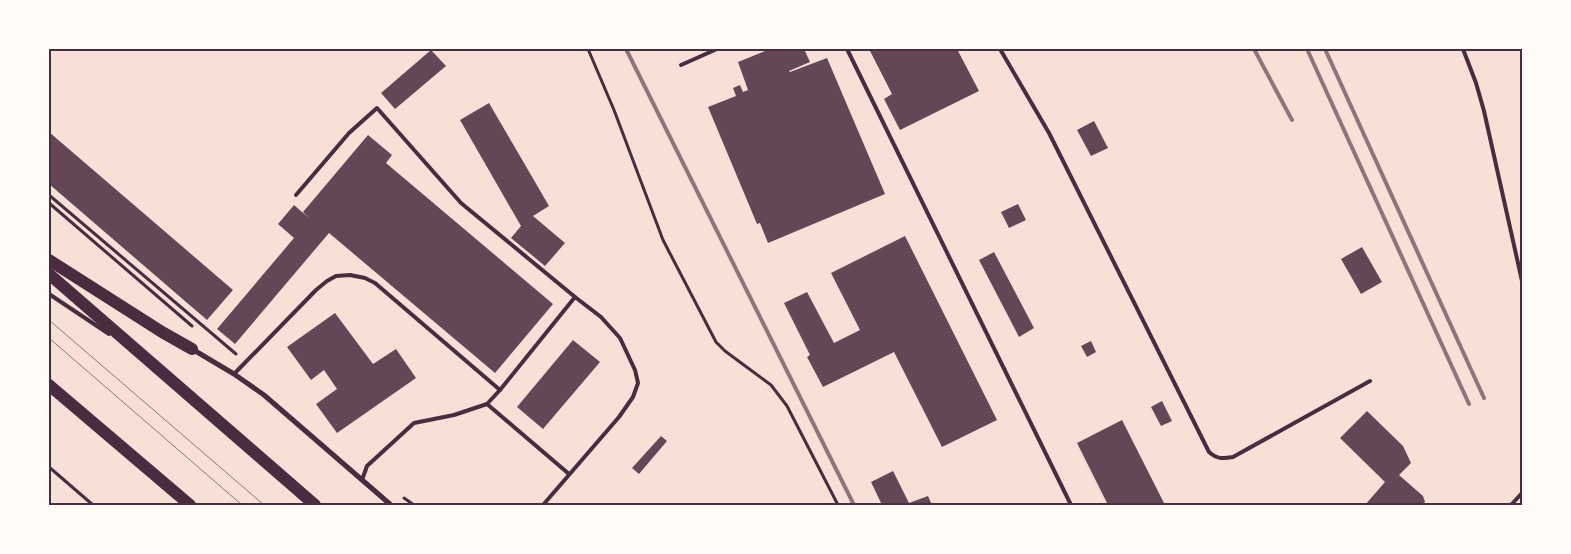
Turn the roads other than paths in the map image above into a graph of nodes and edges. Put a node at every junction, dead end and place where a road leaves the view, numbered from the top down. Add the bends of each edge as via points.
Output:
1 (718, 49) edge
2 (847, 49) edge
3 (1000, 49) edge
4 (1463, 49) edge
5 (682, 65) dead end
6 (296, 195) dead end
7 (49, 260) edge
8 (49, 274) edge
9 (1522, 281) edge
10 (49, 294) edge
11 (576, 297) junction
12 (192, 349) joint
13 (154, 365) junction
14 (234, 374) junction
15 (1370, 381) dead end
16 (49, 385) edge
17 (500, 390) junction
18 (487, 404) junction
19 (274, 470) junction
20 (569, 474) junction
21 (362, 480) junction
22 (1522, 492) edge
23 (190, 505) edge
24 (315, 505) edge
25 (325, 505) edge
26 (391, 505) edge
27 (543, 505) edge
28 (1071, 505) edge
29 (1511, 505) edge

1 - 5 lane
2 - 28 lane
3 - 15 lane via 1049,133 1209,452 1217,458 1233,456
4 - 9 lane via 1484,111
6 - 11 lane via 349,132 377,108 461,203
7 - 12 main road
8 - 13 main road
10 - 13 lane
11 - 17 lane
11 - 20 lane via 620,338 638,383 619,417
12 - 14 street
13 - 19 main road
14 - 17 lane via 316,290 336,276 350,275 375,283
14 - 21 street via 264,395
16 - 23 main road
17 - 18 lane
18 - 20 lane
18 - 21 lane via 414,423 366,466
19 - 24 main road
19 - 25 main road
20 - 27 lane
21 - 26 street
22 - 29 lane

